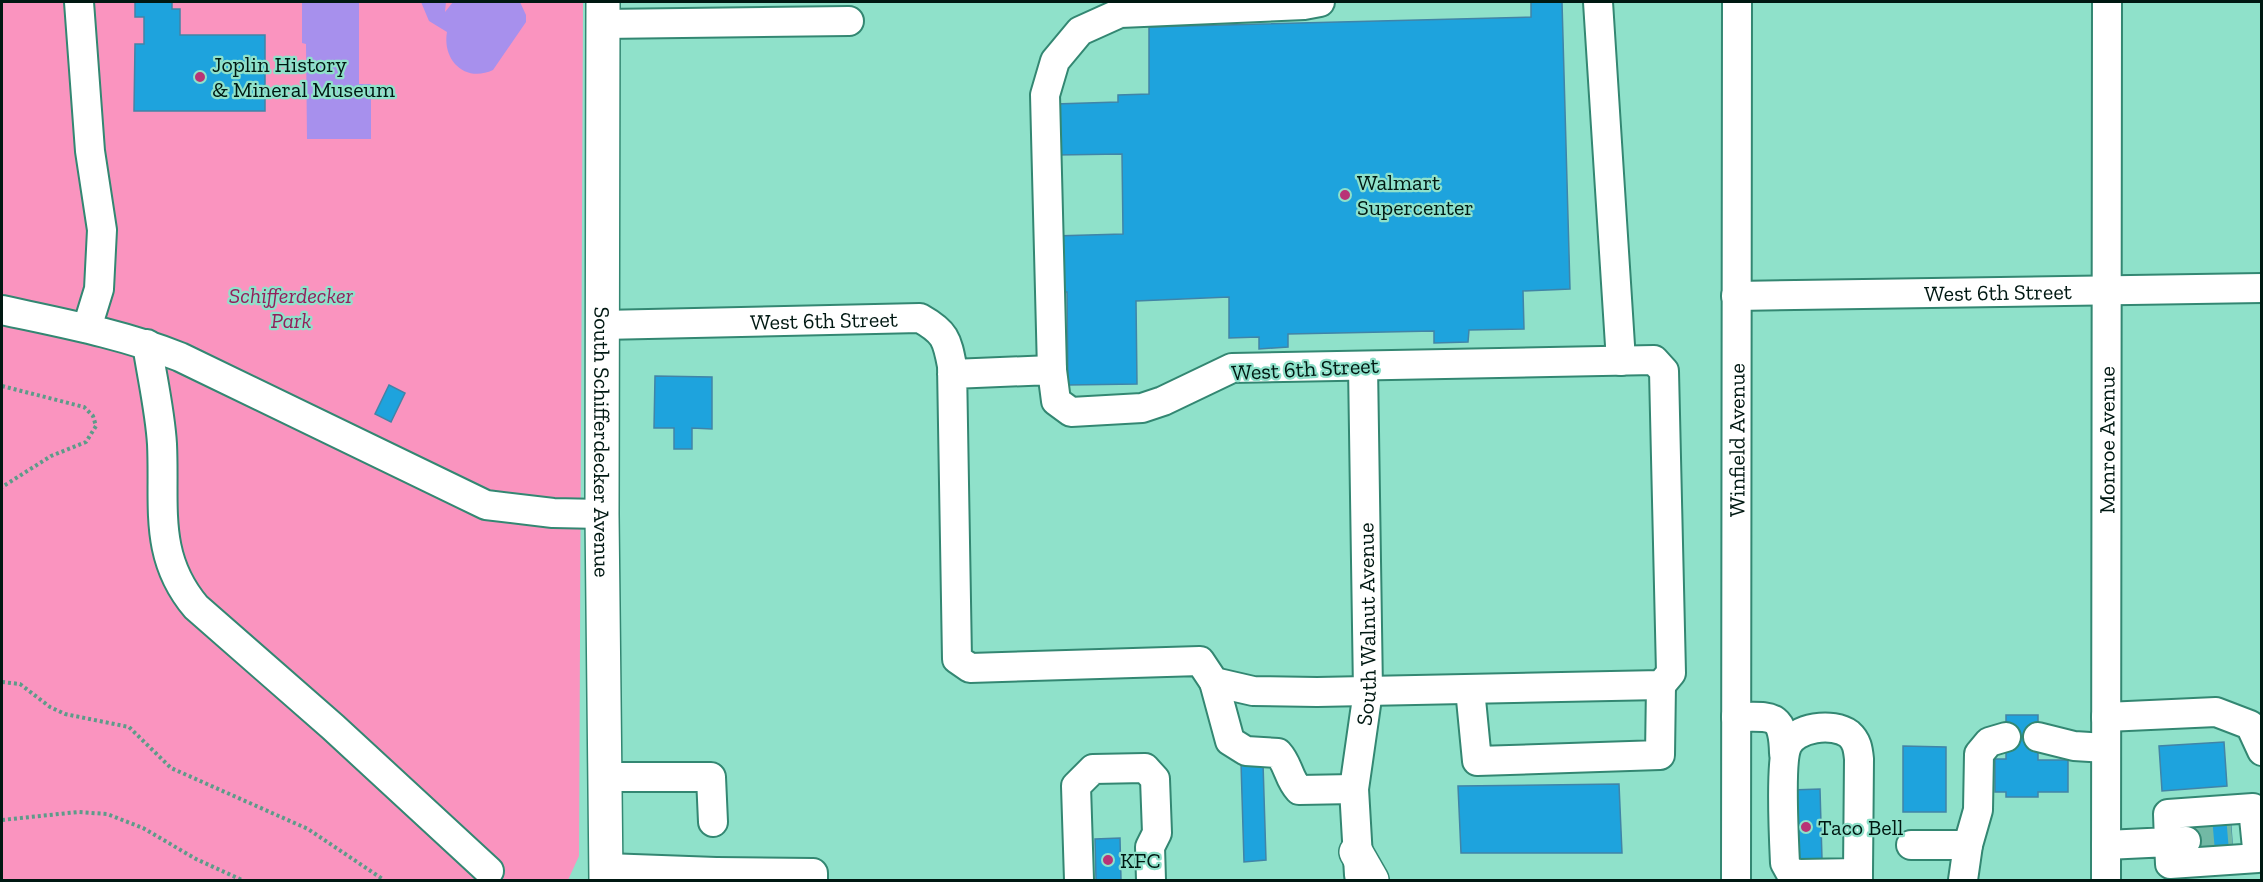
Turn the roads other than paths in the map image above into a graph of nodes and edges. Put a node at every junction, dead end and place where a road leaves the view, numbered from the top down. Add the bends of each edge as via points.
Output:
1 (79, 2) edge
2 (1320, 2) edge
3 (1598, 2) edge
4 (1737, 2) edge
5 (2107, 2) edge
6 (602, 13) edge
7 (671, 13) edge
8 (841, 14) edge
9 (2262, 288) edge
10 (2106, 291) junction
11 (1736, 296) junction
12 (2, 310) edge
13 (602, 325) junction
14 (87, 328) junction
15 (147, 344) junction
16 (1621, 361) junction
17 (1363, 366) junction
18 (1052, 370) junction
19 (952, 374) junction
20 (602, 514) junction
21 (1214, 682) junction
22 (1661, 685) junction
23 (1470, 689) junction
24 (1368, 691) junction
25 (1736, 717) junction
26 (2106, 717) junction
27 (2006, 737) dead end
28 (2038, 737) dead end
29 (2106, 748) junction
30 (2262, 751) edge
31 (1784, 753) junction
32 (605, 777) junction
33 (1156, 787) junction
34 (1354, 789) junction
35 (713, 822) dead end
36 (2253, 838) edge
37 (1911, 845) dead end
38 (1968, 845) junction
39 (2106, 845) junction
40 (2175, 857) edge
41 (600, 867) edge
42 (489, 871) dead end
43 (1355, 871) edge
44 (716, 876) edge
45 (1858, 877) edge
46 (813, 880) edge
47 (1079, 880) edge
48 (1089, 880) edge
49 (1151, 880) edge
50 (1372, 880) edge
51 (1736, 880) edge
52 (1964, 880) edge
53 (2106, 880) edge

1 - 14 street via 89,141 102,230 99,289
2 - 18 street, West 6th Street via 1120,13 1080,31 1054,61 1045,95
3 - 16 street
4 - 11 street, Winfield Avenue
5 - 10 street, Monroe Avenue
6 - 7 street
6 - 13 main road, South Schifferdecker Avenue
7 - 8 street
9 - 10 street, West 6th Street
10 - 11 street, West 6th Street
10 - 26 street, Monroe Avenue
11 - 25 street, Winfield Avenue
12 - 14 street
13 - 19 street, West 6th Street via 920,318 937,328 948,342
13 - 20 main road, South Schifferdecker Avenue
14 - 15 street
15 - 20 street via 486,505
15 - 42 street via 162,442 164,535 172,573 183,591 196,607
16 - 17 street, West 6th Street
16 - 22 street, West 6th Street via 1654,360 1664,371 1671,673
17 - 18 street, West 6th Street via 1232,368 1142,408 1071,412 1056,401
17 - 24 street, South Walnut Avenue
18 - 19 street
19 - 21 street, West 6th Street via 957,659 970,668 1200,661
20 - 32 main road, South Schifferdecker Avenue
21 - 24 street via 1253,691
21 - 34 street via 1230,741 1246,751 1278,753 1288,764 1289,780 1299,790
22 - 23 street
22 - 23 street via 1660,755 1477,761
23 - 24 street
24 - 34 street, South Walnut Avenue
25 - 31 street via 1772,717 1780,723
25 - 51 street, Winfield Avenue
26 - 29 street, Monroe Avenue
26 - 30 street via 2216,712 2250,725
27 - 38 street via 1989,742 1979,754 1978,810
28 - 29 street via 2074,746
29 - 39 street, Monroe Avenue
31 - 45 street via 1785,856 1790,872
31 - 45 street via 1793,736 1815,729 1842,730 1857,746
32 - 35 street via 711,777
32 - 41 main road, South Schifferdecker Avenue
33 - 47 street via 1155,779 1145,768 1093,769 1076,786
33 - 48 street via 1138,777 1101,778 1085,795
33 - 49 street via 1157,833 1150,846
34 - 43 street, South Walnut Avenue
36 - 40 street
36 - 40 street via 2168,814
37 - 38 street
38 - 52 street
39 - 40 street
39 - 53 street, Monroe Avenue
41 - 44 street
43 - 50 main road
44 - 46 street via 813,873

